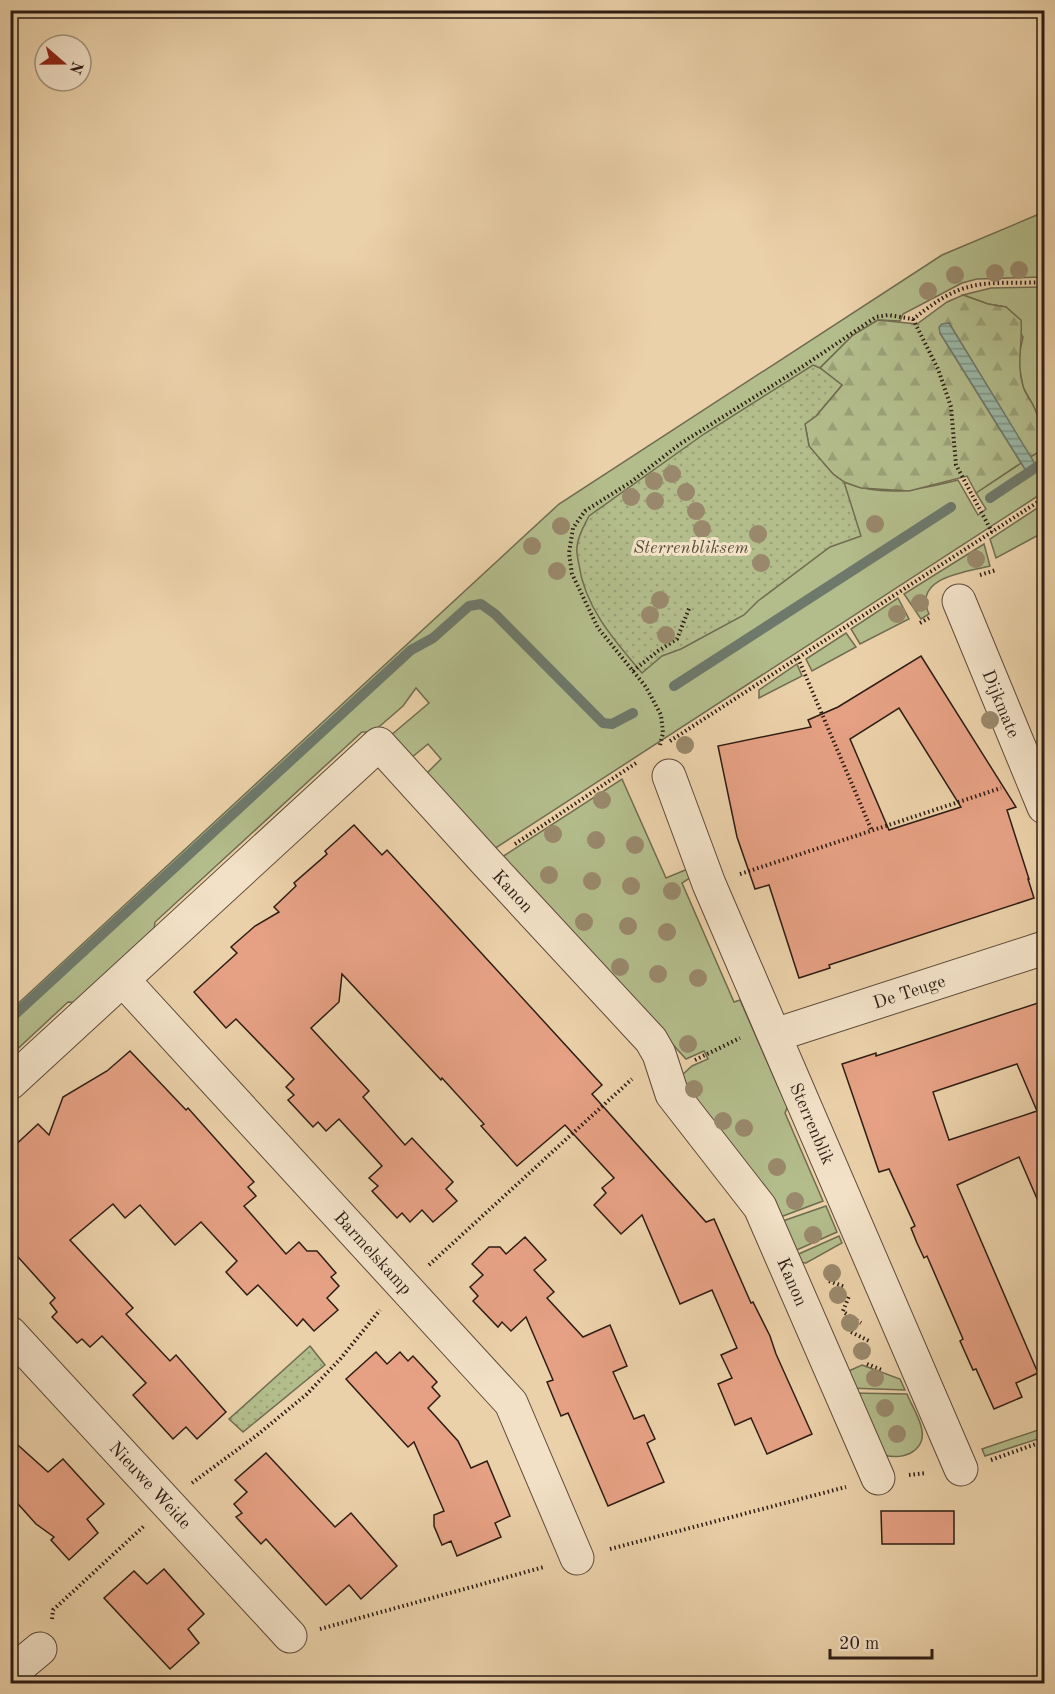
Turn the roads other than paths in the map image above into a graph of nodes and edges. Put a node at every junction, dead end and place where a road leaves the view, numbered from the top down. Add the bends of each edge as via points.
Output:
1 (959, 601) dead end
2 (669, 776) dead end
3 (1039, 793) edge
4 (1044, 948) edge
5 (123, 980) junction
6 (775, 1035) junction
7 (10, 1083) edge
8 (10, 1333) edge
9 (961, 1469) road end
10 (878, 1478) road end
11 (577, 1558) road end
12 (290, 1636) road end
13 (40, 1649) road end
14 (10, 1674) edge

1 - 3 street, Dijkmate
2 - 6 street, Sterrenblik via 709,884
4 - 6 street, De Teuge
5 - 7 street, Kanon
5 - 10 street, Kanon via 380,744 651,1040 672,1094 760,1207 812,1317
5 - 11 street, Barmelskamp via 511,1403
6 - 9 street, Sterrenblik via 882,1284 897,1347 925,1386
8 - 12 street, Nieuwe Weide
13 - 14 street

